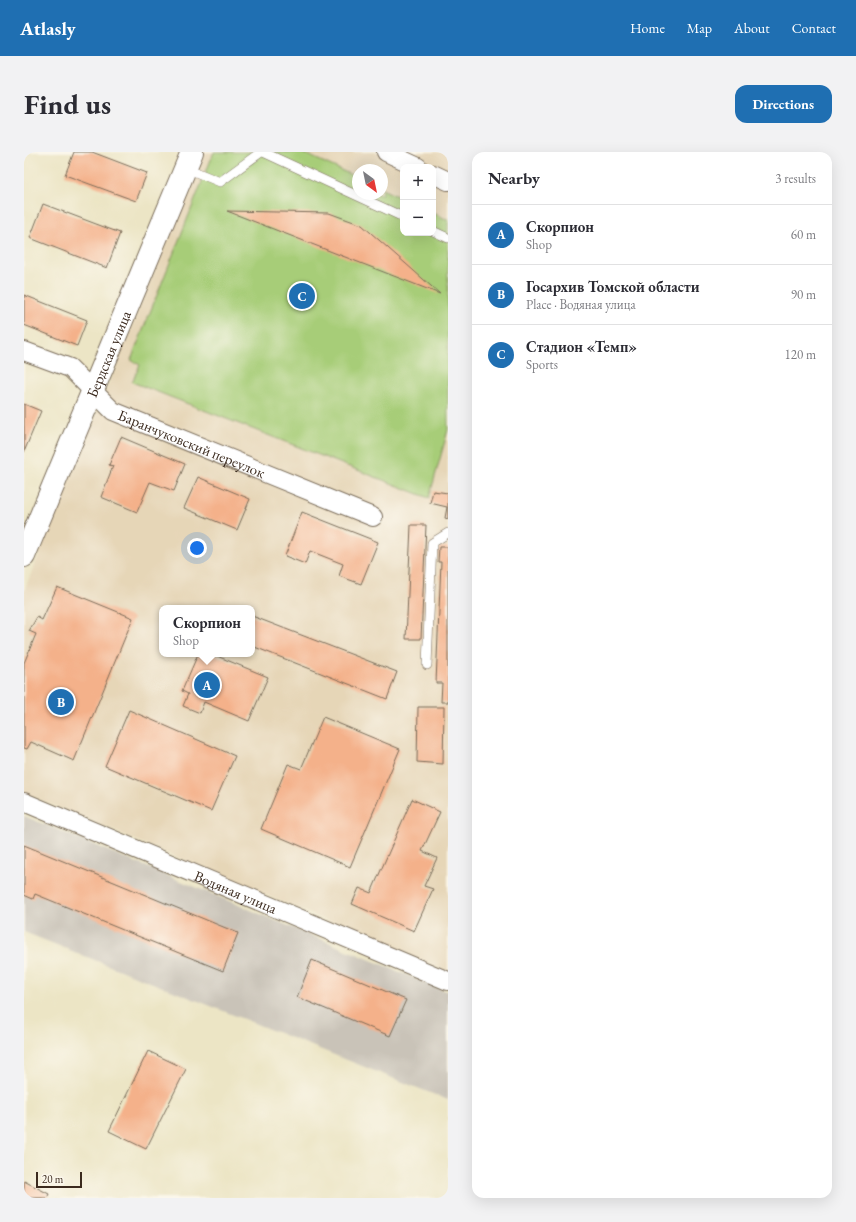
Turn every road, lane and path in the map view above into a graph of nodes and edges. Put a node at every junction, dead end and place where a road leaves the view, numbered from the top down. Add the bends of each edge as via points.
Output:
1 (262, 152) edge
2 (386, 152) edge
3 (188, 160) edge
4 (412, 164) edge
5 (436, 175) edge
6 (448, 181) edge
7 (400, 216) edge
8 (436, 232) edge
9 (448, 238) edge
10 (24, 351) edge
11 (92, 390) junction
12 (373, 517) dead end
13 (448, 533) edge
14 (25, 548) edge
15 (427, 665) dead end
16 (24, 802) edge
17 (448, 981) edge

1 - 3 lane via 220,182
1 - 7 lane
2 - 4 street
3 - 11 street, Бердская улица
5 - 6 street
8 - 9 lane
10 - 11 street, Баранчуковский переулок via 70,368
11 - 12 street, Баранчуковский переулок via 113,411
11 - 14 street, Бердская улица
13 - 15 lane via 432,543
16 - 17 street, Водяная улица

